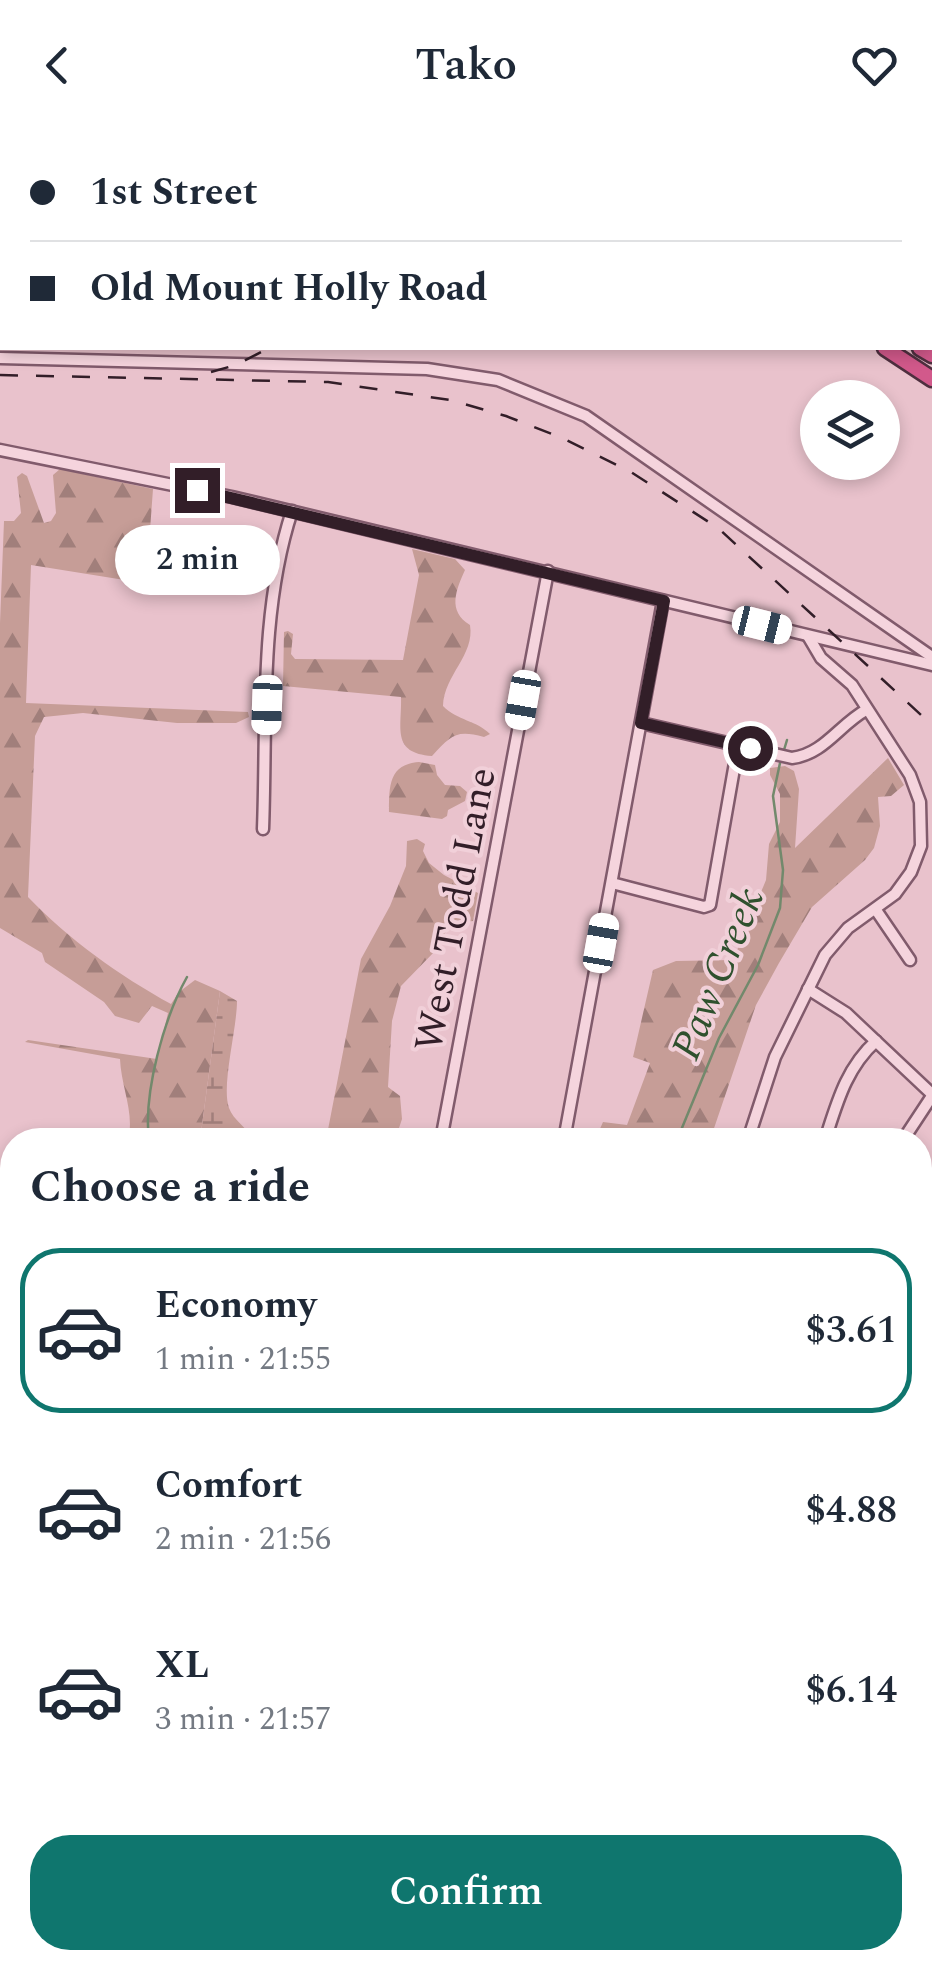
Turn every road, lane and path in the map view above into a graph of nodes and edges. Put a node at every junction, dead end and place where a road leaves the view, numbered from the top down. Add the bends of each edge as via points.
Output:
1 (888, 350) edge
2 (0, 358) edge
3 (932, 379) edge
4 (1, 453) edge
5 (292, 511) junction
6 (548, 571) junction
7 (664, 601) junction
8 (808, 636) junction
9 (932, 657) edge
10 (932, 665) edge
11 (866, 710) junction
12 (641, 723) junction
13 (738, 746) junction
14 (263, 829) dead end
15 (926, 847) edge
16 (612, 883) junction
17 (876, 910) junction
18 (910, 960) dead end
19 (808, 989) junction
20 (876, 1041) junction
21 (932, 1095) edge
22 (443, 1128) edge
23 (566, 1128) edge
24 (752, 1128) edge
25 (829, 1128) edge
26 (911, 1128) edge

1 - 3 highway
2 - 9 street via 428,368 498,380 586,416
4 - 5 street
5 - 6 street
5 - 14 street via 272,599
6 - 7 street
6 - 22 street, West Todd Lane
7 - 8 street
7 - 12 street
8 - 10 street
8 - 11 street
11 - 13 street via 804,756
11 - 15 street via 916,788
12 - 13 street
12 - 16 street
13 - 16 street via 710,904
15 - 17 street via 904,883
16 - 23 street
17 - 18 street
17 - 19 street via 834,942
19 - 20 street
19 - 24 street via 775,1057
20 - 21 street
20 - 25 street via 846,1079
21 - 26 street

